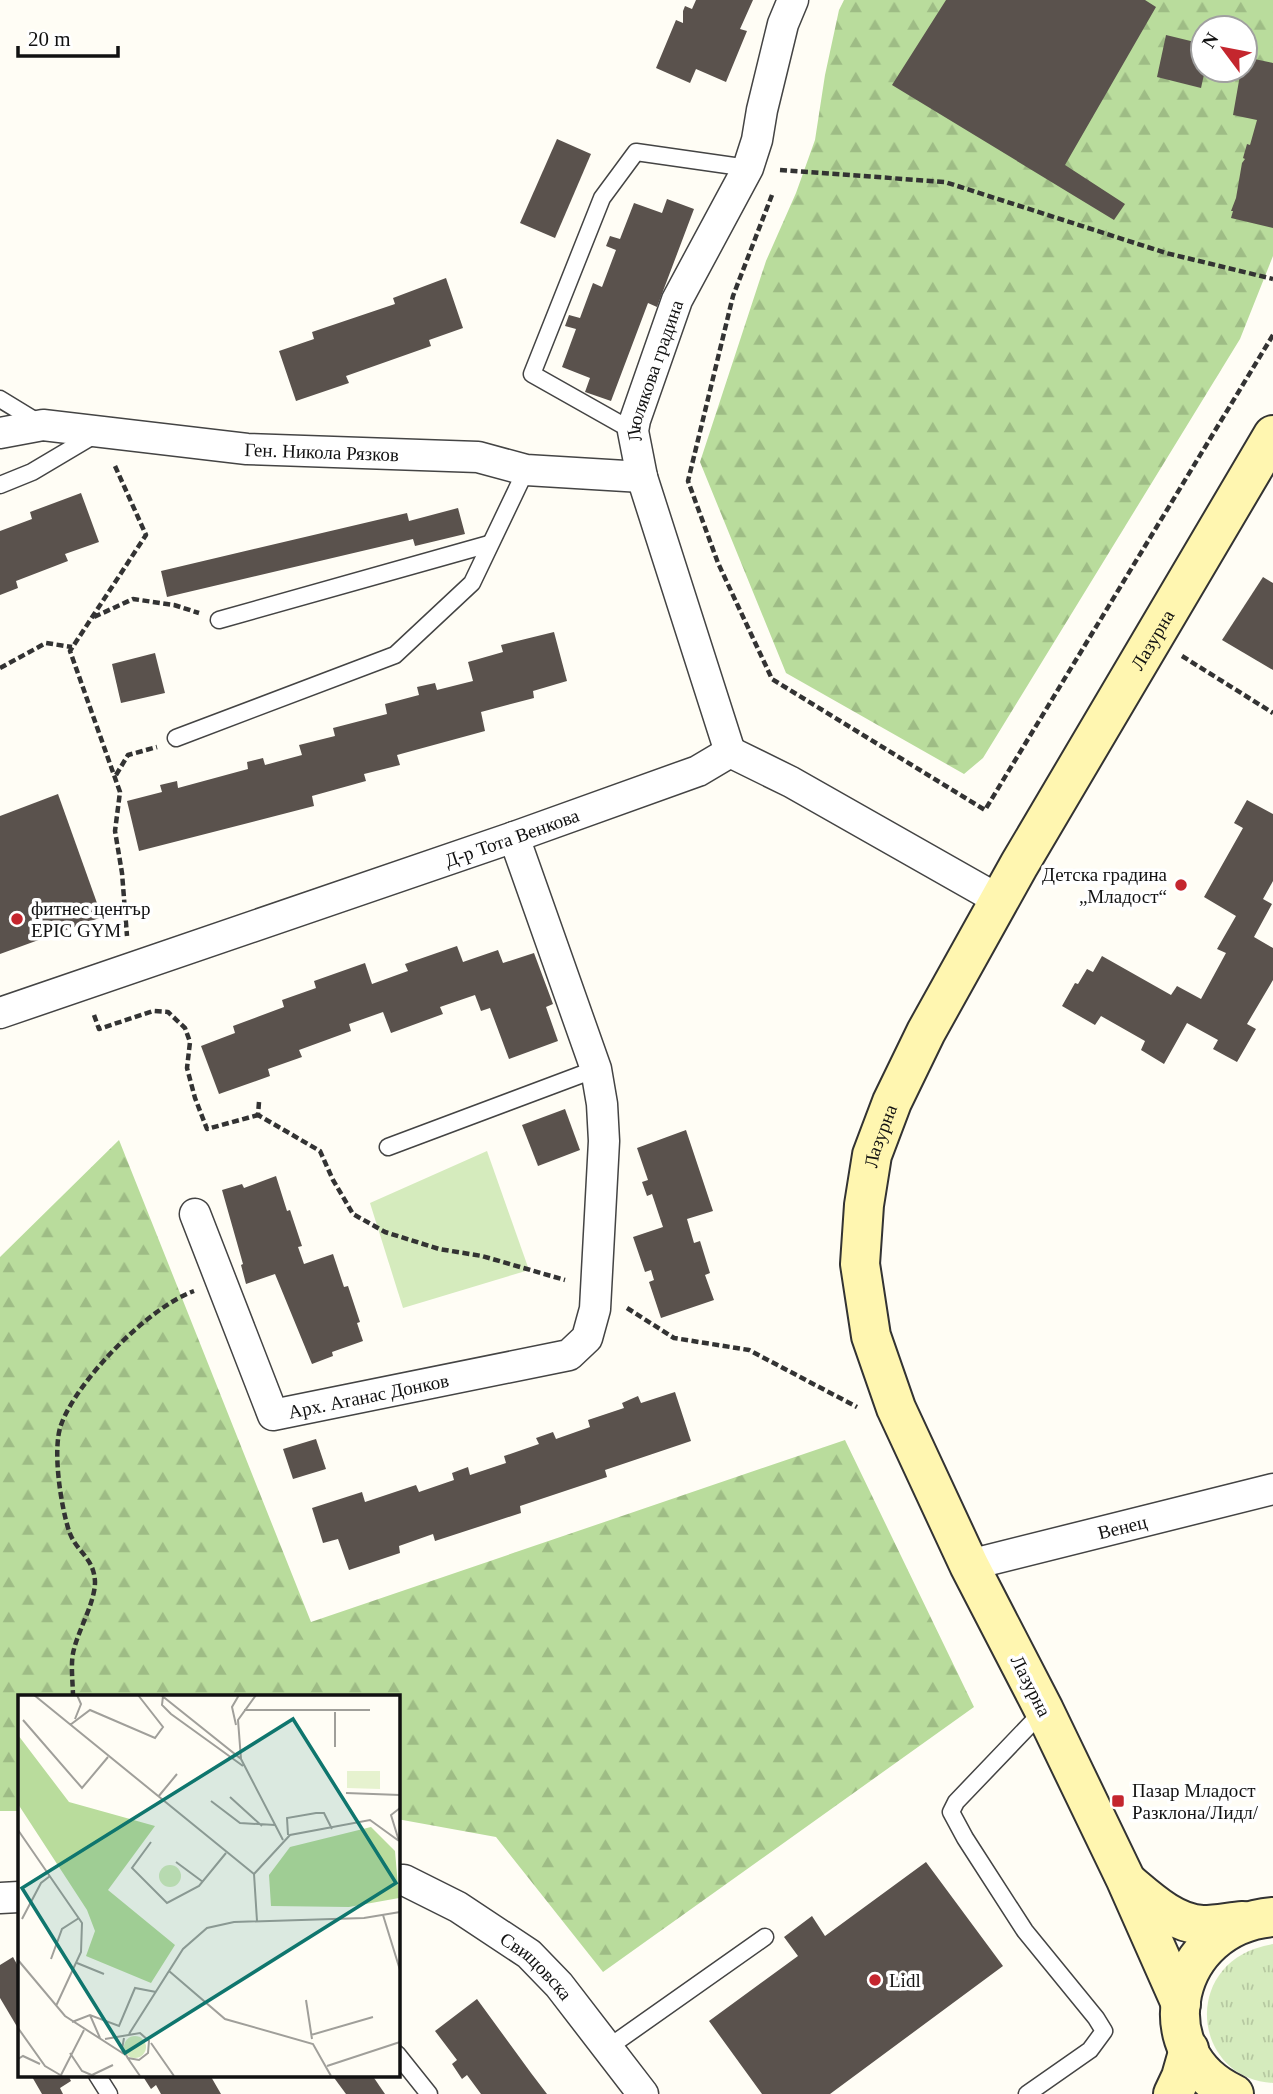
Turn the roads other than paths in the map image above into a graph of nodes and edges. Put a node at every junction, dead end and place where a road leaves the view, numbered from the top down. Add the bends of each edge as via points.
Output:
1 (793, 0) edge
2 (748, 168) junction
3 (0, 399) edge
4 (43, 425) junction
5 (633, 430) junction
6 (100, 432) junction
7 (0, 433) edge
8 (1273, 435) edge
9 (526, 470) junction
10 (642, 477) junction
11 (0, 485) edge
12 (489, 544) junction
13 (219, 620) road end
14 (176, 738) road end
15 (730, 752) junction
16 (514, 837) junction
17 (999, 900) junction
18 (0, 1013) edge
19 (596, 1069) junction
20 (388, 1147) dead end
21 (195, 1214) dead end
22 (1273, 1489) edge
23 (969, 1564) junction
24 (1044, 1710) junction
25 (399, 1880) edge
26 (1126, 1880) junction
27 (18, 1897) edge
28 (0, 1898) edge
29 (1260, 1919) edge
30 (765, 1937) dead end
31 (1181, 2004) junction
32 (609, 2047) junction
33 (1189, 2049) junction
34 (399, 2056) edge
35 (98, 2076) edge
36 (109, 2094) edge
37 (429, 2094) edge
38 (643, 2094) edge
39 (1027, 2094) edge
40 (1174, 2094) edge
41 (1234, 2094) edge

1 - 2 street, Люлякова градина
2 - 5 street, Люлякова градина via 677,300
2 - 5 lane via 636,152 603,198 532,374
3 - 4 lane
4 - 6 street, Ген. Никола Рязков
4 - 7 street, Ген. Никола Рязков
5 - 10 street, Люлякова градина
6 - 9 street, Ген. Никола Рязков via 247,449 478,457
6 - 11 lane
8 - 17 street, Лазурна
9 - 10 street, Ген. Никола Рязков
9 - 12 lane
10 - 15 street, Люлякова градина
12 - 13 lane
12 - 14 lane via 472,583 395,655
15 - 16 street, Д-р Тота Венкова via 698,771
15 - 17 street
16 - 18 street, Д-р Тота Венкова
16 - 19 street
17 - 23 street, Лазурна via 892,1102 872,1155 860,1264 871,1336 896,1408
19 - 20 lane
19 - 21 street, Арх. Атанас Донков via 604,1141 595,1309 587,1338 569,1354 272,1415
22 - 23 street, Венец
23 - 24 street, Лазурна
24 - 26 street, Лазурна
24 - 39 lane via 951,1812 1025,1931 1104,2031 1090,2050
25 - 32 street, Свищовска via 458,1907 529,1954
26 - 29 street, Лазурна via 1159,1907 1186,1921 1202,1925
26 - 31 street, Лазурна
27 - 28 street
29 - 31 street via 1213,1939 1200,1952
30 - 32 lane
31 - 33 street
32 - 38 street, Свищовска
33 - 40 street
33 - 41 street via 1206,2074
34 - 37 lane
35 - 36 lane

